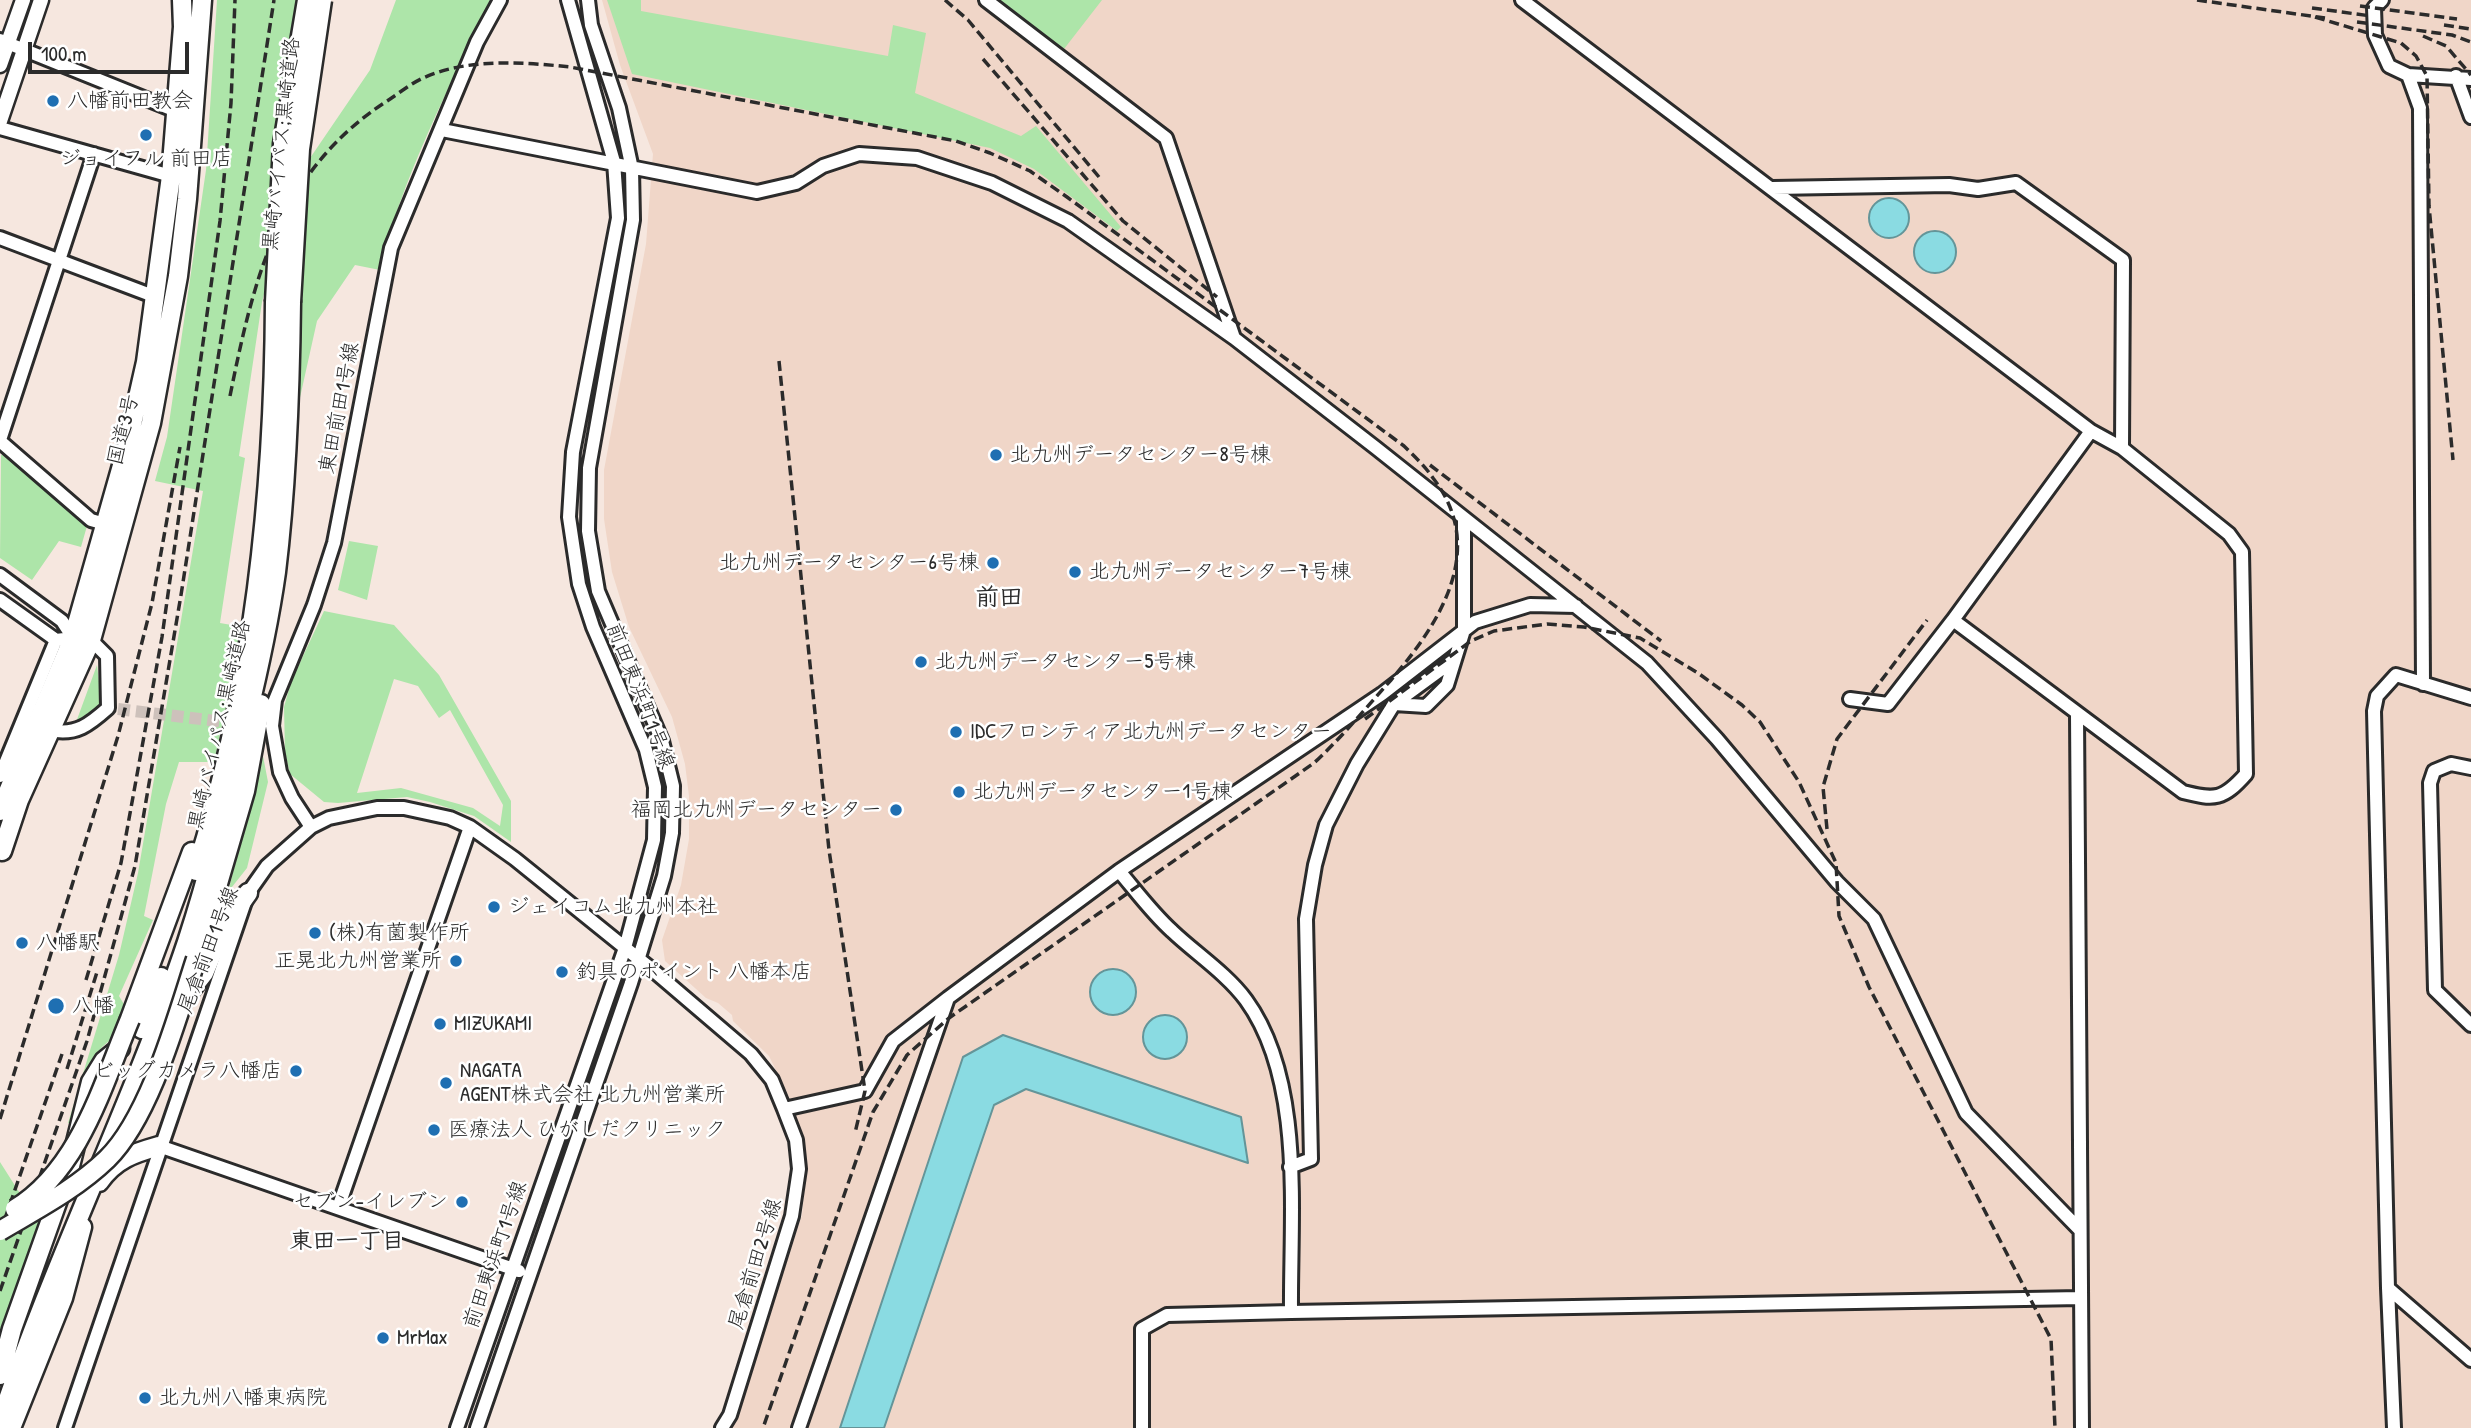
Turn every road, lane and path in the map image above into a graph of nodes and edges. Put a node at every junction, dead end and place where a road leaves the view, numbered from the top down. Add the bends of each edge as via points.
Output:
1 (23, 0) edge
2 (41, 0) edge
3 (182, 0) edge
4 (202, 0) edge
5 (307, 0) edge
6 (322, 0) edge
7 (500, 0) edge
8 (568, 0) edge
9 (588, 0) edge
10 (986, 0) edge
11 (1522, 0) edge
12 (2382, 0) edge
13 (4, 42) edge
14 (22, 51) junction
15 (0, 65) edge
16 (2408, 75) junction
17 (2456, 76) junction
18 (2471, 79) edge
19 (176, 111) junction
20 (2471, 117) edge
21 (0, 121) edge
22 (0, 128) edge
23 (442, 130) junction
24 (93, 154) junction
25 (614, 162) junction
26 (632, 169) junction
27 (171, 176) junction
28 (1773, 188) junction
29 (0, 238) edge
30 (59, 261) junction
31 (156, 297) junction
32 (283, 302) junction
33 (1234, 338) junction
34 (2091, 431) junction
35 (0, 441) edge
36 (2122, 448) junction
37 (1464, 518) junction
38 (104, 524) junction
39 (276, 571) junction
40 (0, 575) edge
41 (0, 600) edge
42 (1576, 606) junction
43 (1953, 620) junction
44 (1464, 630) junction
45 (73, 639) junction
46 (1454, 660) junction
47 (2423, 684) junction
48 (2471, 698) edge
49 (1850, 699) dead end
50 (1394, 704) junction
51 (235, 712) junction
52 (2077, 715) junction
53 (50, 730) junction
54 (2471, 768) edge
55 (1, 771) edge
56 (0, 811) edge
57 (311, 827) junction
58 (470, 827) junction
59 (2, 851) dead end
60 (1119, 871) junction
61 (248, 893) junction
62 (625, 948) junction
63 (638, 960) junction
64 (948, 998) junction
65 (177, 1006) dead end
66 (2471, 1025) edge
67 (128, 1042) dead end
68 (784, 1109) junction
69 (159, 1146) junction
70 (1290, 1167) junction
71 (338, 1208) junction
72 (0, 1218) edge
73 (2080, 1230) junction
74 (0, 1231) edge
75 (512, 1269) junction
76 (530, 1275) junction
77 (2388, 1287) junction
78 (2081, 1298) junction
79 (1291, 1312) junction
80 (2468, 1354) edge
81 (0, 1375) edge
82 (0, 1384) edge
83 (0, 1423) edge
84 (11, 1428) edge
85 (65, 1428) edge
86 (457, 1428) edge
87 (477, 1428) edge
88 (722, 1428) edge
89 (799, 1428) edge
90 (1142, 1428) edge
91 (2082, 1428) edge
92 (2394, 1428) edge

1 - 13 main road
2 - 14 main road
3 - 19 highway, 国道3号
4 - 45 highway, 国道3号 via 187,198 151,423
5 - 32 highway, 黒崎バイパス;黒崎道路, bridge via 283,144
6 - 32 highway, 黒崎バイパス;黒崎道路, bridge
7 - 23 street, 東田前田1号線 via 477,42
8 - 25 street, 前田東浜町1号線
9 - 26 street, 前田東浜町1号線
10 - 33 street via 1167,138
11 - 28 street
12 - 16 street via 2374,8 2375,34 2389,66
13 - 14 street
13 - 15 main road
14 - 19 street
14 - 21 main road
16 - 17 street
16 - 47 street via 2420,108
17 - 18 street
17 - 20 street
19 - 27 highway, 国道3号
22 - 24 street
23 - 25 street
23 - 57 street, 東田前田1号線 via 391,248 334,543 267,726 280,772
24 - 27 street
24 - 30 street
25 - 26 street
25 - 62 street, 前田東浜町1号線 via 618,218 573,452 569,517 579,584 646,750 655,786 654,839
26 - 33 street via 757,192 796,183 823,166 859,154 918,158 992,183 1068,221
26 - 63 street, 前田東浜町1号線 via 633,220 589,468 588,531 598,591 662,741 673,786 670,844
27 - 31 highway, 国道3号
28 - 34 street
28 - 36 street via 1949,185 1978,189 2016,183 2123,260
29 - 30 street
30 - 31 street
30 - 35 street
31 - 38 highway, 国道3号 via 143,375
32 - 39 highway, 黒崎バイパス;黒崎道路 via 288,439
32 - 51 highway, 黒崎バイパス;黒崎道路 via 261,569
33 - 37 street
34 - 36 street
34 - 43 street
35 - 38 street via 90,520
36 - 52 street via 2229,534 2242,552 2246,774 2229,793 2220,796 2183,792
37 - 42 street
37 - 44 street
38 - 45 highway, 国道3号
39 - 74 highway, bridge via 250,768 219,889 154,1076 120,1144 72,1188
39 - 83 highway, 黒崎バイパス;黒崎道路 via 252,698 191,930
40 - 45 street via 62,621
41 - 45 street
42 - 44 street via 1530,605 1475,622
42 - 73 street via 1647,663 1874,919 1966,1113
43 - 49 street via 1888,704
43 - 52 street
44 - 46 street
44 - 60 street via 1373,701
45 - 53 highway, 国道3号
45 - 53 street via 107,656 113,709 74,732
45 - 55 street
45 - 56 highway, 国道3号
46 - 50 street
46 - 50 street via 1447,685 1426,706
47 - 48 street
47 - 77 street via 2396,676 2377,696 2374,710
50 - 70 street via 1326,825 1315,865 1306,919 1311,1158
51 - 72 highway, bridge via 186,869 130,1019 68,1157 32,1198
51 - 82 highway, 黒崎バイパス;黒崎道路 via 199,861 174,941
52 - 73 street
53 - 59 highway, 国道3号
54 - 66 street via 2451,764 2434,771 2430,783 2435,990
57 - 58 street, 尾倉前田1号線 via 329,818 377,808 404,808
57 - 61 street, 尾倉前田1号線 via 267,866
58 - 62 street, 尾倉前田1号線
58 - 71 street
60 - 64 street
60 - 70 street via 1168,929 1244,998 1265,1030 1279,1067
61 - 65 highway via 223,928 204,973
61 - 69 street, 尾倉前田1号線
62 - 63 street, 尾倉前田1号線
62 - 75 street, 前田東浜町1号線
63 - 68 street, 尾倉前田2号線 via 751,1054 772,1080
63 - 76 street, 前田東浜町1号線
64 - 68 street via 893,1041 865,1091
64 - 89 street
67 - 81 highway via 104,1061 91,1082 70,1166
68 - 88 street, 尾倉前田2号線 via 796,1140 796,1198 730,1415
69 - 71 street
69 - 84 highway via 124,1157 96,1186 63,1298
69 - 85 street, 尾倉前田1号線
70 - 79 street
71 - 75 street
73 - 78 street
75 - 76 street
75 - 86 street, 前田東浜町1号線
76 - 87 street, 前田東浜町1号線
77 - 80 street
77 - 92 street
78 - 79 street
78 - 91 street
79 - 90 street via 1167,1315 1142,1329

